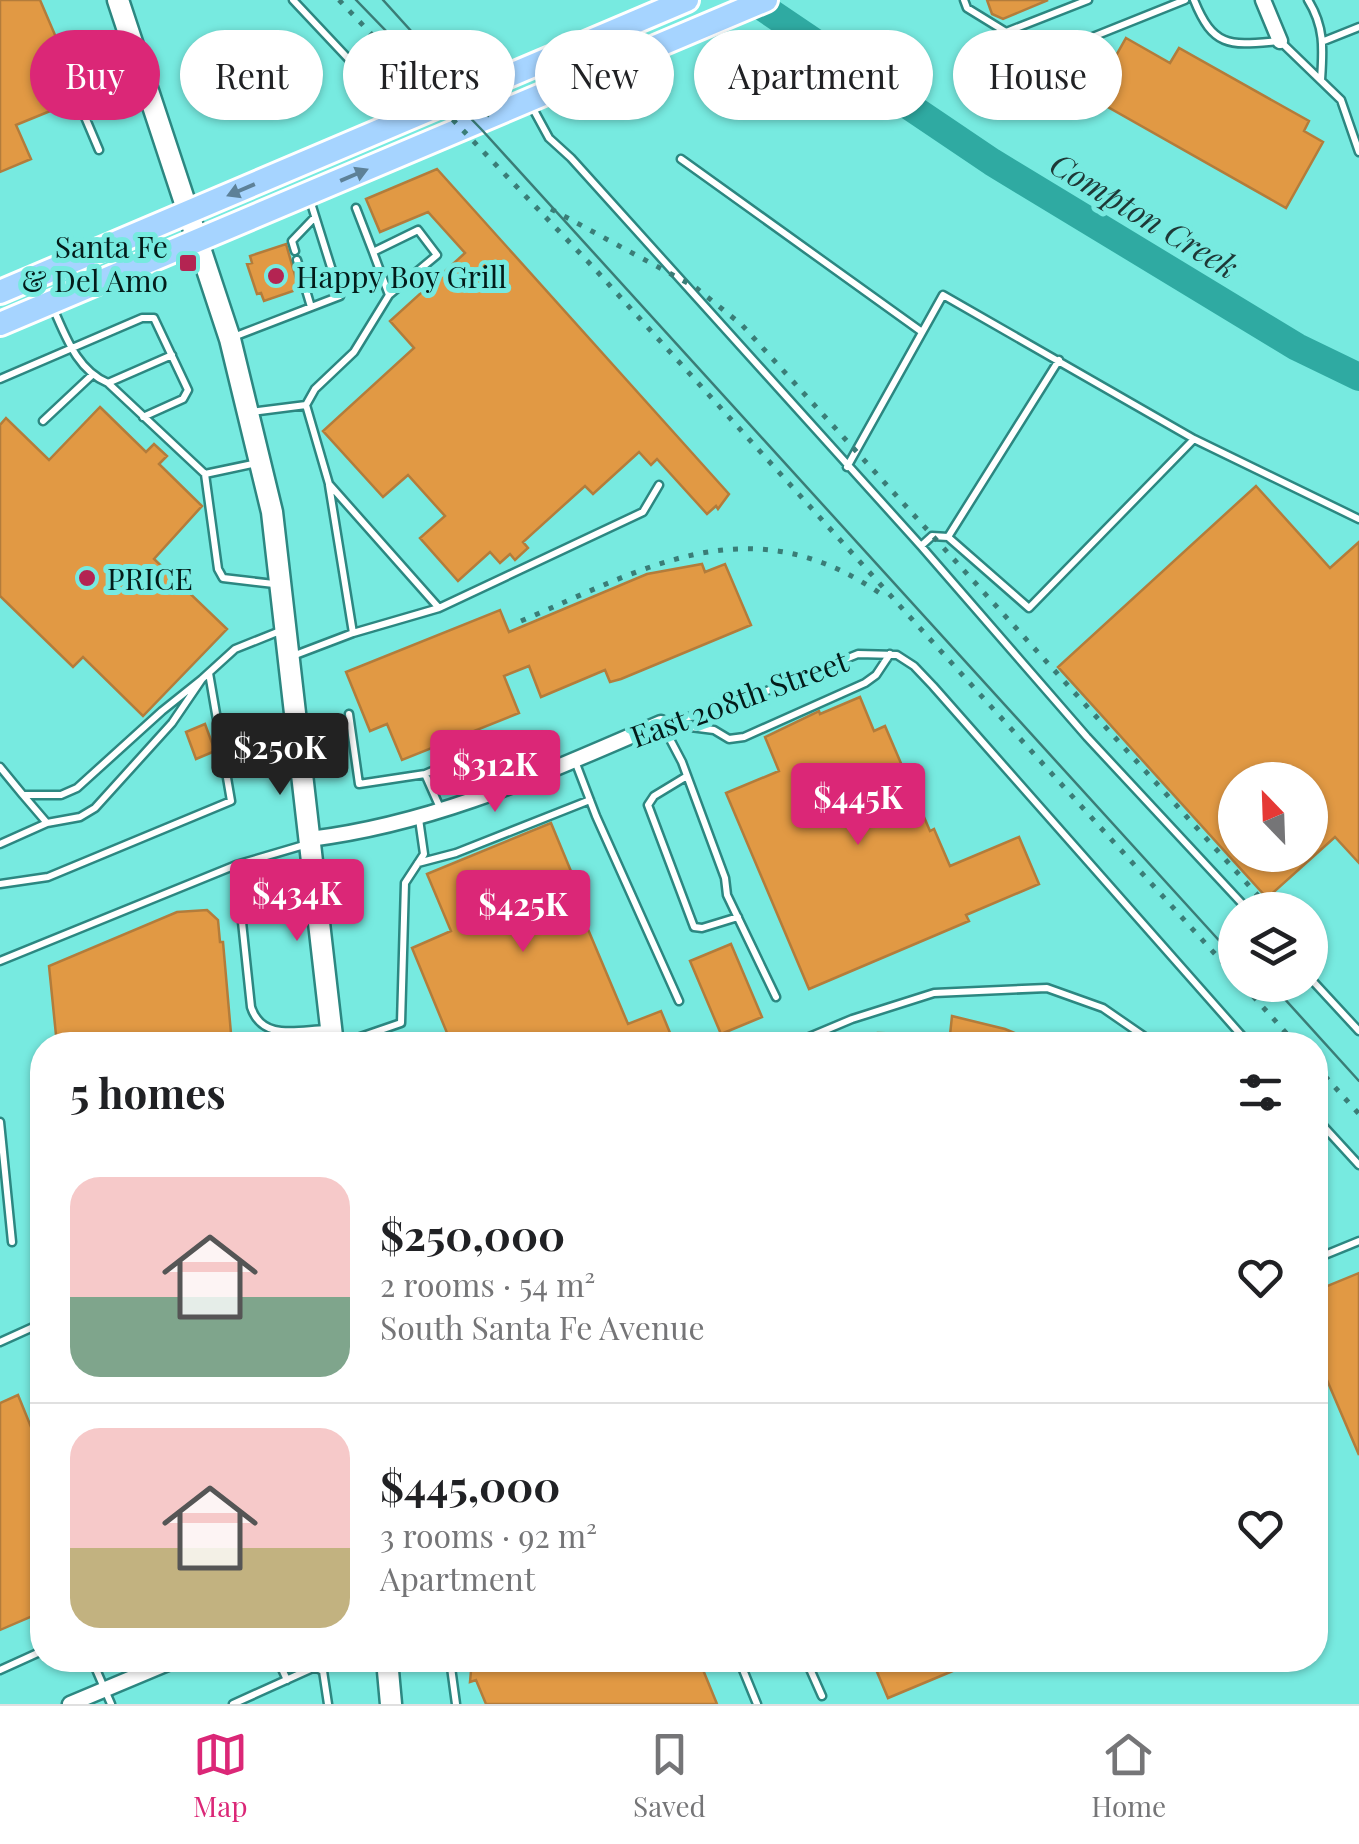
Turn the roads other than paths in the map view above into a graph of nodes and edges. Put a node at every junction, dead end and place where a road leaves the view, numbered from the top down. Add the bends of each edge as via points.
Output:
1 (118, 0) edge
2 (293, 0) edge
3 (687, 0) edge
4 (766, 0) edge
5 (964, 0) edge
6 (1088, 0) edge
7 (1185, 0) edge
8 (1194, 0) edge
9 (1263, 0) edge
10 (1312, 1) edge
11 (1359, 27) edge
12 (128, 30) edge
13 (1110, 30) edge
14 (1324, 40) junction
15 (1280, 41) junction
16 (516, 72) junction
17 (1320, 81) junction
18 (529, 101) junction
19 (86, 120) edge
20 (159, 120) edge
21 (394, 124) junction
22 (99, 150) dead end
23 (1359, 152) edge
24 (681, 159) dead end
25 (312, 205) junction
26 (356, 208) dead end
27 (190, 211) junction
28 (200, 240) junction
29 (374, 252) junction
30 (0, 292) edge
31 (389, 294) junction
32 (51, 304) junction
33 (311, 307) junction
34 (0, 324) edge
35 (922, 332) junction
36 (230, 339) junction
37 (70, 347) junction
38 (172, 356) junction
39 (1059, 360) junction
40 (91, 376) junction
41 (0, 378) edge
42 (108, 382) junction
43 (306, 405) junction
44 (250, 412) junction
45 (143, 417) junction
46 (43, 421) dead end
47 (1194, 439) junction
48 (262, 463) junction
49 (847, 467) junction
50 (205, 474) junction
51 (329, 484) junction
52 (659, 485) dead end
53 (1359, 519) edge
54 (948, 537) junction
55 (921, 546) junction
56 (281, 584) junction
57 (439, 608) junction
58 (286, 628) junction
59 (353, 633) junction
60 (890, 654) junction
61 (289, 658) junction
62 (210, 672) junction
63 (202, 680) junction
64 (349, 714) dead end
65 (661, 723) junction
66 (574, 760) junction
67 (0, 767) edge
68 (425, 774) junction
69 (687, 776) junction
70 (531, 778) junction
71 (23, 795) junction
72 (590, 800) junction
73 (442, 812) junction
74 (419, 818) junction
75 (47, 823) junction
76 (310, 841) junction
77 (0, 844) edge
78 (418, 863) junction
79 (236, 864) junction
80 (0, 884) edge
81 (1231, 892) edge
82 (738, 917) junction
83 (0, 962) edge
84 (776, 997) dead end
85 (1328, 997) edge
86 (679, 1002) dead end
87 (1359, 1030) edge
88 (277, 1032) edge
89 (332, 1032) edge
90 (365, 1032) edge
91 (821, 1032) edge
92 (1138, 1032) edge
93 (1239, 1032) edge
94 (0, 1122) edge
95 (1328, 1131) edge
96 (1359, 1166) edge
97 (1359, 1241) edge
98 (12, 1242) dead end
99 (1328, 1254) edge
100 (30, 1328) edge
101 (0, 1342) edge
102 (30, 1656) edge
103 (0, 1670) edge
104 (97, 1672) edge
105 (153, 1672) edge
106 (283, 1672) edge
107 (304, 1672) edge
108 (324, 1672) edge
109 (388, 1672) edge
110 (452, 1672) edge
111 (744, 1672) edge
112 (811, 1672) edge
113 (287, 1680) junction
114 (822, 1696) dead end
115 (108, 1697) edge
116 (70, 1704) edge
117 (233, 1704) edge
118 (328, 1704) edge
119 (392, 1704) edge
120 (456, 1704) edge
121 (758, 1704) edge

1 - 12 main road
2 - 21 lane via 357,68
3 - 16 main road
4 - 18 main road
5 - 6 lane via 1006,32
7 - 13 lane
8 - 15 lane via 1214,36 1234,43
9 - 15 street
10 - 14 lane
11 - 14 lane
14 - 17 lane
15 - 17 lane
16 - 18 lane
16 - 21 main road
17 - 23 lane via 1341,100
25 -> 18 main road
18 - 49 lane via 549,138
19 - 22 lane
20 - 27 main road
21 -> 27 main road
24 - 35 lane
25 - 28 main road
25 - 33 lane via 292,242
25 - 33 lane via 340,296
26 - 29 lane
27 - 28 main road
27 - 30 main road
28 - 32 main road
28 - 36 main road
29 - 31 lane
29 - 31 lane via 418,230 436,255
31 - 43 lane via 354,352
32 - 34 main road
32 - 37 lane
33 - 36 lane
35 - 39 lane via 944,295
35 - 49 lane
36 - 44 main road
37 - 38 lane via 154,318
37 - 40 lane
37 - 41 lane
38 - 42 lane
38 - 45 lane via 188,390 183,399
39 - 47 lane
39 - 54 lane
40 - 42 lane
40 - 46 lane
42 - 45 lane
43 - 44 lane
43 - 51 lane
44 - 48 main road
45 - 50 lane
47 - 53 lane
47 - 54 lane via 1030,608
48 - 50 lane
48 - 56 main road
49 - 55 lane
50 - 56 lane via 223,578
51 - 57 lane
51 - 59 lane
52 - 57 lane via 644,512
54 - 55 lane via 932,536
55 - 81 lane
56 - 58 main road
57 - 59 lane
58 - 61 main road
58 - 62 lane via 235,649
59 - 61 lane
60 - 65 lane, East 208th Street via 858,654 715,712
60 - 65 lane via 865,683 744,737
60 - 93 lane, East 208th Street via 933,686
61 - 76 main road
62 - 63 lane
62 - 80 lane via 230,801 48,878
63 - 71 lane via 77,788 62,796
63 - 75 lane via 95,808
64 - 68 lane via 359,784
65 - 66 street, East 208th Street
65 - 69 lane
66 - 70 street, East 208th Street
66 - 72 lane
67 - 71 lane
68 - 70 lane via 512,737
68 - 73 lane
69 - 82 lane
69 - 82 lane via 648,804 694,927
70 - 73 street, East 208th Street
71 - 75 lane
72 - 78 lane
72 - 86 lane
73 - 74 street, East 208th Street
74 - 76 street, East 208th Street
74 - 78 lane via 424,854
75 - 77 lane
76 - 79 lane
76 - 89 main road
78 - 90 lane via 405,883 401,1023
79 - 83 lane
79 - 88 lane via 251,1007 257,1022
82 - 84 lane
85 - 87 lane
91 - 92 lane via 934,993 1047,988 1102,1008
94 - 98 lane
95 - 96 lane
97 - 99 lane
100 - 101 lane
102 - 103 lane
104 - 115 lane
105 - 115 street
106 - 113 lane
107 - 113 lane
108 - 118 lane
109 - 119 main road
110 - 120 lane
111 - 121 lane
112 - 114 lane
113 - 117 lane
115 - 116 street

